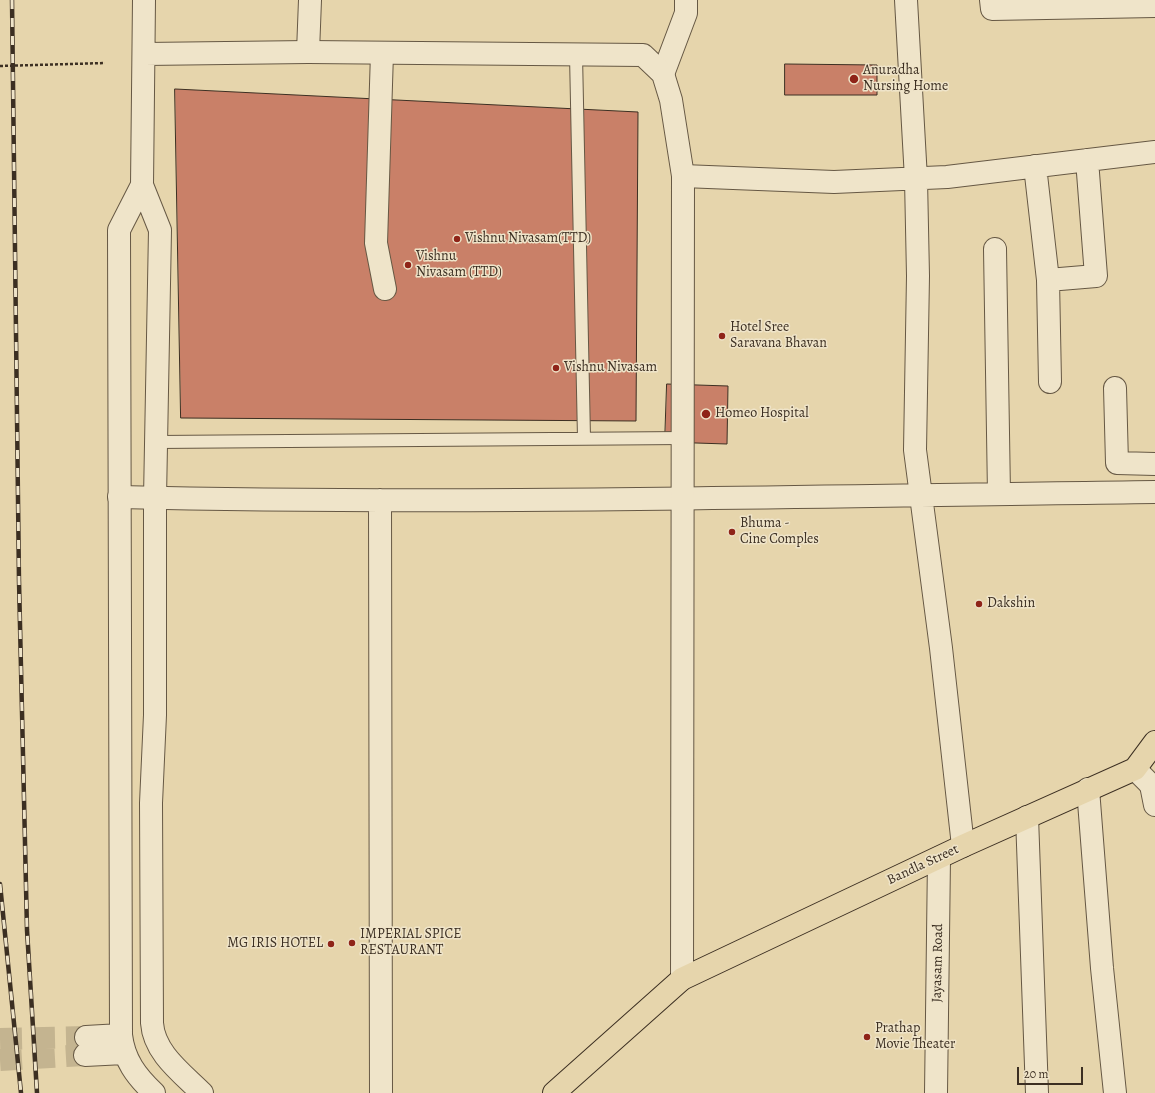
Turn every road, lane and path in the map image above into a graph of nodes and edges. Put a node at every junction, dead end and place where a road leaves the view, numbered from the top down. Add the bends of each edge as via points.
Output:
1 (144, 0) edge
2 (310, 0) edge
3 (686, 0) edge
4 (906, 0) edge
5 (991, 0) edge
6 (1155, 6) edge
7 (308, 52) junction
8 (382, 53) junction
9 (145, 54) junction
10 (576, 55) junction
11 (105, 63) dead end
12 (0, 66) edge
13 (662, 74) junction
14 (1155, 152) edge
15 (1087, 160) junction
16 (1035, 166) junction
17 (683, 176) junction
18 (916, 179) junction
19 (142, 184) junction
20 (995, 249) dead end
21 (1048, 280) junction
22 (384, 289) dead end
23 (1050, 382) dead end
24 (1115, 388) dead end
25 (584, 438) junction
26 (684, 438) junction
27 (157, 442) junction
28 (1155, 464) edge
29 (1155, 492) edge
30 (921, 494) junction
31 (999, 494) junction
32 (119, 497) junction
33 (156, 498) junction
34 (684, 499) junction
35 (380, 500) junction
36 (1155, 742) edge
37 (1135, 768) junction
38 (1088, 789) junction
39 (1154, 792) edge
40 (1027, 817) junction
41 (963, 846) junction
42 (939, 858) junction
43 (682, 979) junction
44 (122, 1044) junction
45 (85, 1046) tunnel mouth
46 (154, 1093) edge
47 (202, 1093) edge
48 (382, 1093) edge
49 (554, 1093) edge
50 (936, 1093) edge
51 (1037, 1093) edge
52 (1115, 1093) edge

1 - 9 street
2 - 7 street
3 - 13 street via 686,13
4 - 18 street
5 - 6 street via 992,9
7 - 8 street
7 - 9 street
8 - 10 street
8 - 22 street via 376,243
9 - 19 street
10 - 13 street via 643,55
10 - 25 lane
11 - 12 path, bridge
13 - 17 street via 671,100
14 - 15 street
15 - 16 street
15 - 21 street via 1096,276
16 - 18 street
16 - 21 street
17 - 18 street via 834,182
17 - 26 street
18 - 30 street via 918,276 915,450
19 - 27 street via 160,230
19 - 32 street via 118,230
20 - 31 street
21 - 23 street
24 - 28 street via 1117,463
25 - 26 lane
25 - 27 lane
26 - 34 street
27 - 33 street
29 - 31 street
30 - 31 street
30 - 34 street
30 - 41 street
32 - 33 street
32 - 44 street
33 - 35 street
33 - 47 street via 155,715 151,803 153,1031 160,1049
34 - 35 street
34 - 43 street
35 - 48 street
36 - 37 main road, Bandla Street
37 - 38 main road, Bandla Street
37 - 39 street
38 - 40 main road, Bandla Street
38 - 52 street
40 - 41 main road, Bandla Street
40 - 51 street
41 - 42 main road, Bandla Street
42 - 43 main road, Bandla Street
42 - 50 street, Jayasam Road
43 - 49 main road, Bandla Street
44 - 45 street
44 - 46 street via 129,1065

